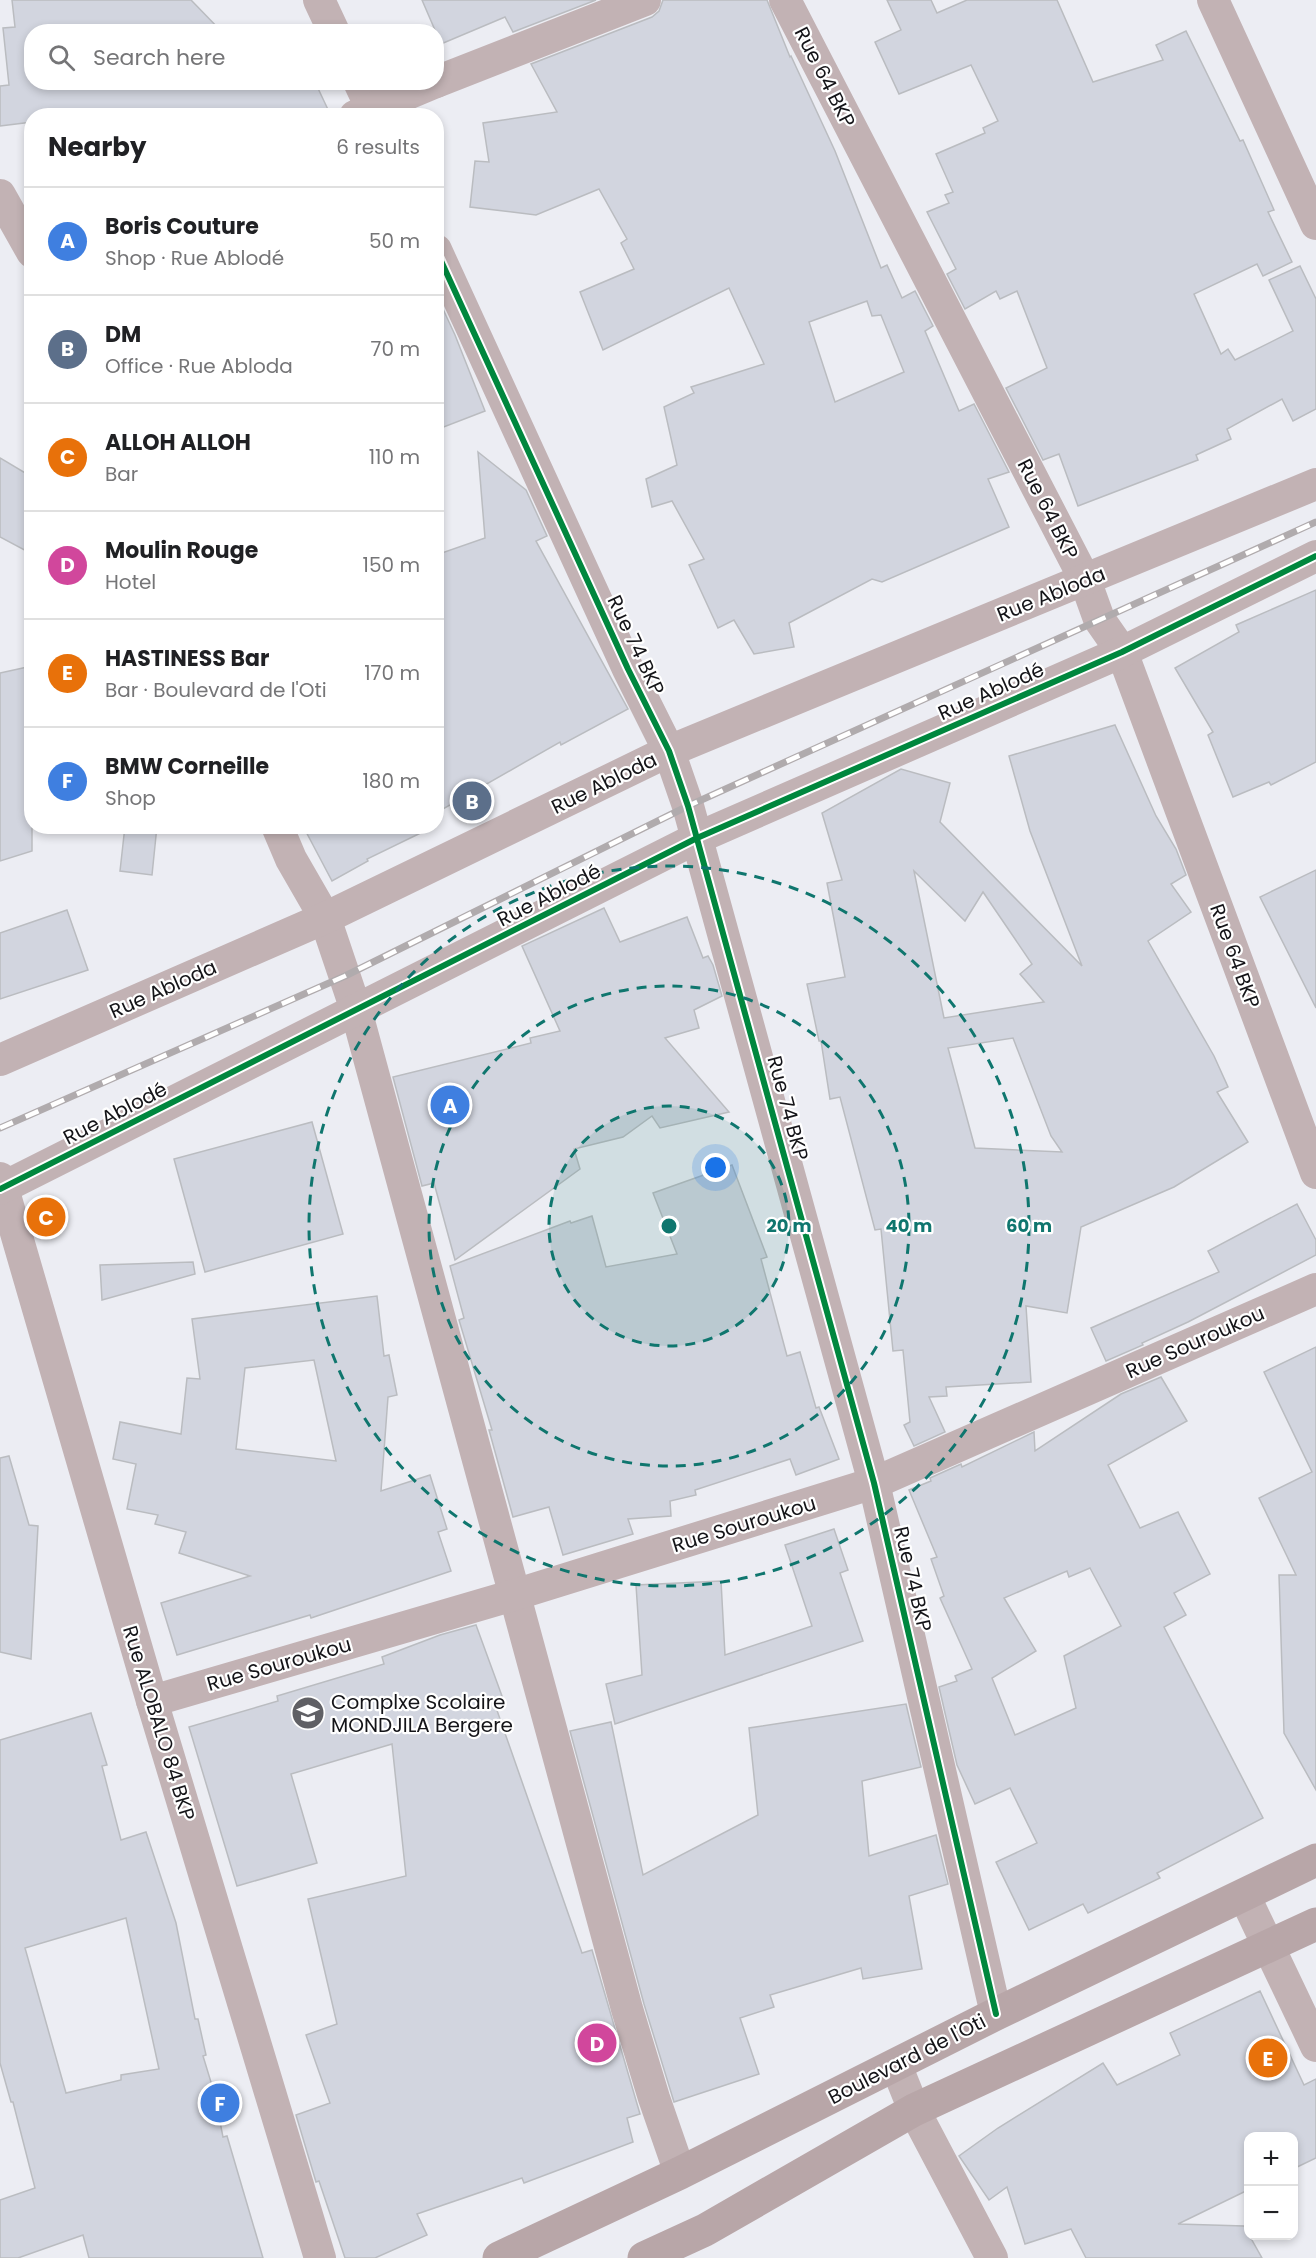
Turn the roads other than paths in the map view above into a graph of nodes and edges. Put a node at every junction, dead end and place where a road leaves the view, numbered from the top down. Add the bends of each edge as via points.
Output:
1 (319, 0) edge
2 (645, 0) edge
3 (785, 0) edge
4 (1213, 0) edge
5 (330, 24) edge
6 (444, 79) edge
7 (411, 90) edge
8 (365, 105) edge
9 (0, 195) edge
10 (1316, 224) edge
11 (24, 238) edge
12 (444, 267) edge
13 (1316, 484) edge
14 (1316, 556) edge
15 (1085, 580) junction
16 (1122, 652) junction
17 (669, 751) junction
18 (280, 834) edge
19 (697, 838) junction
20 (325, 918) junction
21 (356, 1010) junction
22 (0, 1060) edge
23 (1316, 1173) edge
24 (1, 1184) edge
25 (1316, 1289) edge
26 (874, 1483) junction
27 (514, 1595) junction
28 (152, 1701) junction
29 (1316, 1860) edge
30 (1244, 1895) junction
31 (1316, 1924) edge
32 (1268, 1946) junction
33 (996, 2014) junction
34 (1316, 2046) edge
35 (896, 2065) junction
36 (915, 2110) junction
37 (680, 2173) junction
38 (320, 2258) edge
39 (498, 2258) edge
40 (644, 2258) edge
41 (992, 2258) edge

1 - 5 street
2 - 6 street
3 - 15 street, Rue 64 BKP
4 - 10 street
7 - 8 street
9 - 11 street
12 - 17 street, Rue 74 BKP
13 - 15 street, Rue Abloda
14 - 16 street, Rue Ablodé
15 - 16 street, Rue 64 BKP via 1099,619
15 - 17 street, Rue Abloda
16 - 19 street, Rue Ablodé
16 - 23 street, Rue 64 BKP
17 - 19 street, Rue 74 BKP
17 - 20 street, Rue Abloda
18 - 20 street
19 - 21 street, Rue Ablodé
19 - 26 street, Rue 74 BKP
20 - 21 street
20 - 22 street, Rue Abloda
21 - 24 street, Rue Ablodé
21 - 27 street
24 - 28 street, Rue ALOBALO 84 BKP
25 - 26 street, Rue Souroukou
26 - 27 street, Rue Souroukou
26 - 33 street, Rue 74 BKP
27 - 28 street, Rue Souroukou
27 - 37 street via 627,2009
28 - 38 street, Rue ALOBALO 84 BKP
29 - 30 main road, Boulevard de l'Oti
30 - 32 street
30 - 33 main road, Boulevard de l'Oti
31 - 32 main road
32 - 34 street
32 - 36 main road
33 - 35 main road, Boulevard de l'Oti
35 - 36 street
35 - 37 main road, Boulevard de l'Oti
36 - 40 main road via 705,2230
36 - 41 street
37 - 39 main road, Boulevard de l'Oti

